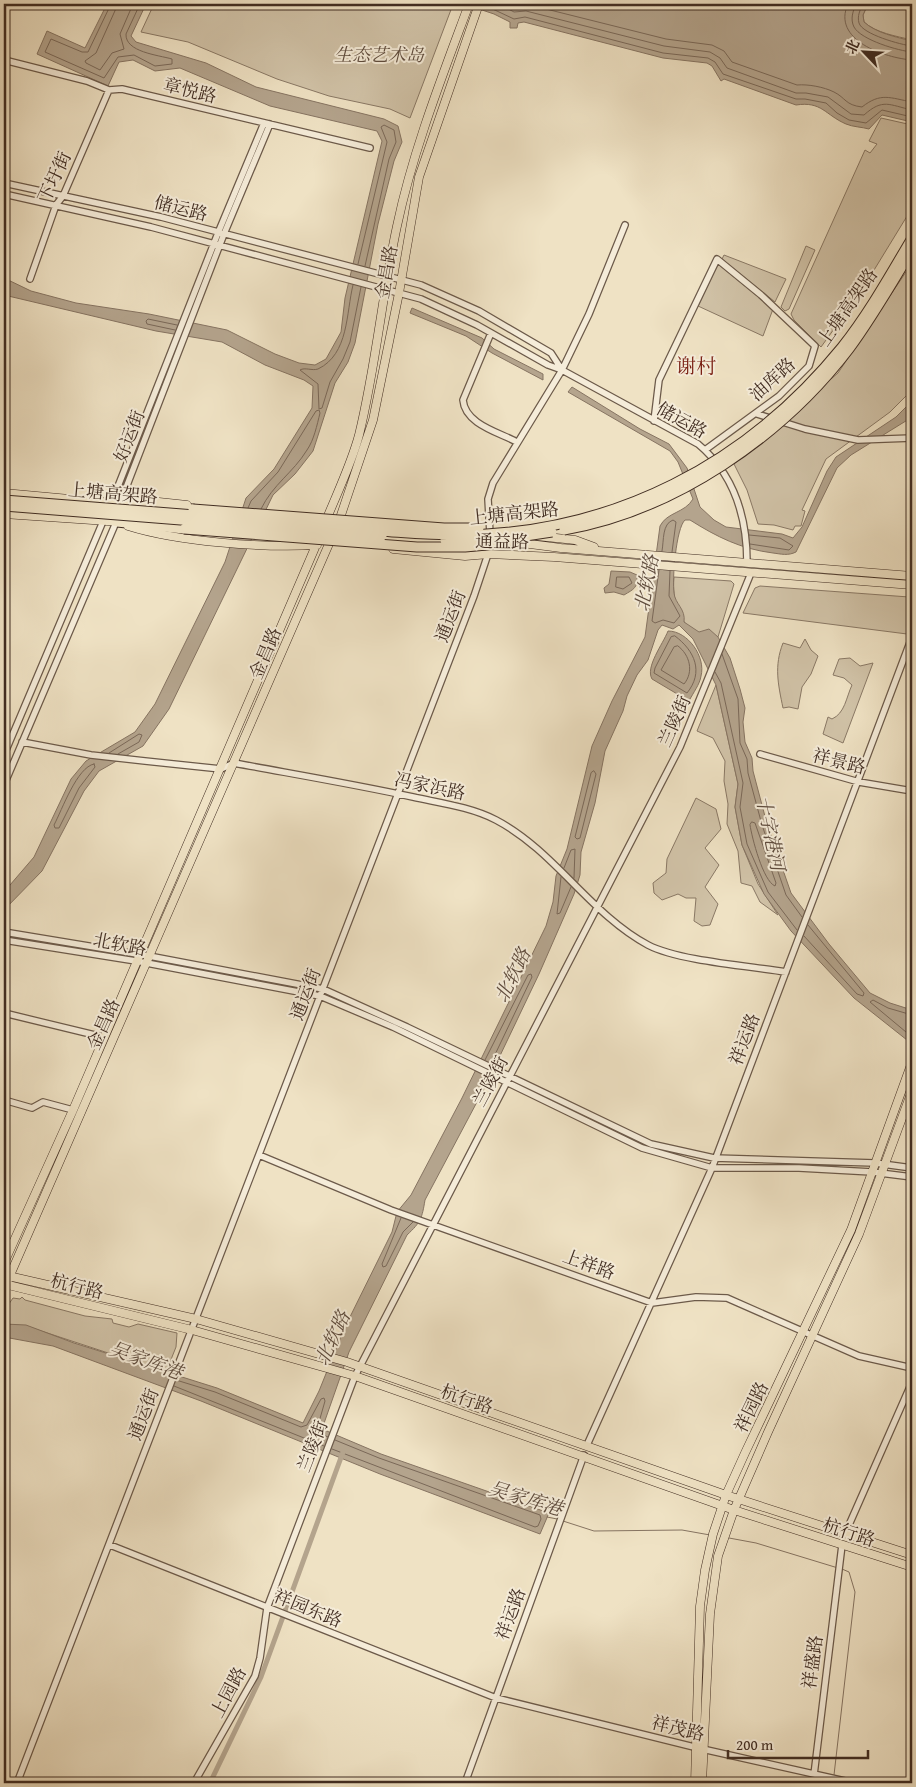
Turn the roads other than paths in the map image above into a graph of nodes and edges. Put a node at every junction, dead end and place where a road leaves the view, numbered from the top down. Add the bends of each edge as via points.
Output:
1 (469, 4) edge
2 (479, 4) edge
3 (4, 60) edge
4 (109, 90) junction
5 (267, 124) junction
6 (370, 148) dead end
7 (4, 183) edge
8 (4, 194) edge
9 (63, 196) junction
10 (56, 205) junction
11 (625, 225) dead end
12 (221, 233) junction
13 (912, 238) edge
14 (217, 244) junction
15 (912, 250) edge
16 (388, 276) junction
17 (30, 279) dead end
18 (400, 280) junction
19 (386, 289) junction
20 (399, 293) junction
21 (491, 333) junction
22 (562, 370) junction
23 (757, 414) junction
24 (654, 421) junction
25 (912, 438) edge
26 (517, 442) junction
27 (705, 450) junction
28 (4, 493) edge
29 (4, 500) edge
30 (116, 503) junction
31 (4, 506) edge
32 (4, 514) edge
33 (326, 519) junction
34 (103, 521) junction
35 (339, 521) junction
36 (117, 522) junction
37 (557, 525) junction
38 (490, 530) junction
39 (519, 537) junction
40 (491, 539) junction
41 (317, 544) junction
42 (329, 544) junction
43 (605, 551) junction
44 (489, 554) junction
45 (747, 563) junction
46 (751, 573) junction
47 (912, 576) edge
48 (912, 585) edge
49 (912, 637) edge
50 (22, 742) junction
51 (760, 754) dead end
52 (4, 755) edge
53 (234, 764) junction
54 (221, 768) junction
55 (859, 782) junction
56 (4, 785) edge
57 (912, 790) edge
58 (398, 794) junction
59 (599, 906) junction
60 (4, 932) edge
61 (4, 940) edge
62 (149, 956) junction
63 (138, 958) junction
64 (146, 964) junction
65 (786, 972) junction
66 (323, 990) junction
67 (320, 996) junction
68 (4, 1012) edge
69 (103, 1036) junction
70 (912, 1062) edge
71 (510, 1076) junction
72 (507, 1083) junction
73 (912, 1091) edge
74 (4, 1100) edge
75 (73, 1110) junction
76 (259, 1155) junction
77 (714, 1158) junction
78 (875, 1163) junction
79 (885, 1164) junction
80 (712, 1168) junction
81 (912, 1168) edge
82 (872, 1172) junction
83 (881, 1173) junction
84 (912, 1177) edge
85 (432, 1224) junction
86 (4, 1263) edge
87 (7, 1275) edge
88 (5, 1286) edge
89 (652, 1303) junction
90 (196, 1319) junction
91 (192, 1330) junction
92 (804, 1332) junction
93 (813, 1336) junction
94 (360, 1366) junction
95 (912, 1368) edge
96 (355, 1376) junction
97 (912, 1382) edge
98 (587, 1445) junction
99 (584, 1455) junction
100 (726, 1496) junction
101 (739, 1500) junction
102 (723, 1506) junction
103 (734, 1510) junction
104 (845, 1534) junction
105 (110, 1545) junction
106 (842, 1545) junction
107 (912, 1555) edge
108 (912, 1567) edge
109 (267, 1608) junction
110 (496, 1698) junction
111 (701, 1749) junction
112 (812, 1774) junction
113 (17, 1783) edge
114 (194, 1783) edge
115 (465, 1783) edge
116 (695, 1783) edge
117 (702, 1783) edge
118 (813, 1783) edge
119 (854, 1783) edge

1 - 16 main road, 金昌路 via 409,174
2 - 18 main road, 金昌路 via 419,177
3 - 4 street, 章悦路 via 87,80
4 - 5 street, 章悦路 via 122,89
4 - 9 street, 下圩街
5 - 6 street, 章悦路
5 - 12 street, 好运街
7 - 9 street, 储运路
8 - 10 street, 储运路
9 - 10 street, 下圩街
9 - 12 street, 储运路
10 - 14 street, 储运路
10 - 17 street, 下圩街
11 - 22 street, 通运街
12 - 14 street, 好运街
12 - 16 street, 储运路
13 - 37 highway, 上塘高架路, bridge via 844,344 795,398 761,428 675,484 616,509
14 - 19 street, 储运路
14 - 30 street, 好运街
14 - 30 street, 好运街 via 182,342
15 - 39 highway, 上塘高架路, bridge via 863,328 828,374 767,433 737,455 698,481 618,515 580,527
16 - 18 street, 储运路
16 - 19 main road, 金昌路
18 - 20 main road, 金昌路
18 - 22 street, 储运路 via 429,288 479,311 550,353
19 - 20 street, 储运路
19 - 33 main road, 金昌路 via 359,436 345,478
20 - 21 street, 储运路 via 421,299
20 - 35 main road, 金昌路 via 373,420
21 - 22 street, 储运路
21 - 26 street via 463,400 464,409 470,418
22 - 24 street, 储运路
22 - 26 street, 通运街
23 - 24 street, 油库路 via 809,366 815,346 717,259 659,380
23 - 25 street via 858,440
23 - 27 street, 油库路
24 - 27 street, 储运路
26 - 38 street, 通运街 via 488,499
27 - 45 street, 储运路 via 736,492 743,517
28 - 30 main road
29 - 37 highway, 上塘高架路, bridge via 439,534 464,535
30 - 33 main road, 通益路, bridge via 140,500
30 - 34 street, 好运街
30 - 36 street, 好运街
30 - 37 highway, bridge via 444,528
31 - 39 highway, 上塘高架路, bridge via 426,539 467,541
32 - 34 main road, 通益路
33 - 35 main road, 通益路
33 - 41 main road, 金昌路
34 - 36 main road, 通益路
34 - 52 street, 好运街
35 - 38 main road
35 - 40 main road, 通益路
35 - 42 main road, 金昌路
36 - 39 highway, bridge via 416,547 485,546
36 - 41 main road via 163,533 252,544
36 - 41 main road, 通益路, bridge via 290,535
36 - 50 street, 好运街
38 - 40 street, 通运街
38 - 43 main road via 575,540
40 - 43 main road, 通益路
40 - 44 street, 通运街
41 - 42 main road, 通益路
41 - 54 main road, 金昌路
42 - 44 main road, 通益路 via 465,556
42 - 53 main road, 金昌路
43 - 45 main road, 通益路
44 - 46 main road, 通益路
44 - 58 street, 通运街
45 - 47 main road, 通益路
46 - 48 main road, 通益路
46 - 59 street, 兰陵街 via 680,746
49 - 55 street, 祥运路
50 - 54 street, 冯家浜路 via 121,759
50 - 56 street, 好运街
51 - 55 street, 祥景路
53 - 54 street, 冯家浜路
53 - 58 street, 冯家浜路
53 - 62 main road, 金昌路
54 - 63 main road, 金昌路
55 - 57 street, 祥景路
55 - 65 street, 祥运路
58 - 59 street, 冯家浜路 via 474,811 495,819 553,862
58 - 66 street, 通运街
59 - 65 street, 冯家浜路 via 622,928 650,946 689,957
59 - 71 street, 兰陵街
60 - 63 street, 北软路
61 - 63 street, 北软路
62 - 63 street, 北软路
62 - 64 main road, 金昌路
62 - 66 street, 北软路
63 - 64 street, 北软路
63 - 69 main road, 金昌路
64 - 67 street, 北软路
64 - 87 main road, 金昌路
65 - 77 street, 祥运路
66 - 67 street, 通运街
66 - 71 street, 北软路
67 - 72 street, 北软路 via 393,1027
67 - 76 street, 通运街
68 - 69 street
69 - 75 main road, 金昌路
70 - 78 main road, 祥园路
71 - 72 street, 兰陵街
71 - 77 street via 651,1144
72 - 80 street, 北软路 via 642,1148
72 - 85 street, 兰陵街
73 - 79 main road, 祥园路
74 - 75 street via 32,1108 43,1102
75 - 86 main road, 金昌路
76 - 85 street, 上祥路
76 - 90 street, 通运街
77 - 78 street
77 - 80 street, 祥运路
78 - 79 street
78 - 82 main road, 祥园路
79 - 81 street
79 - 83 main road, 祥园路
80 - 82 street, 北软路
80 - 89 street, 祥运路
82 - 83 street, 北软路
82 - 92 main road, 祥园路 via 844,1246
83 - 84 street, 北软路
83 - 93 main road, 祥园路
85 - 89 street, 上祥路
85 - 94 street, 兰陵街
87 - 88 main road, 金昌路
87 - 90 main road, 杭行路
88 - 91 main road, 杭行路
89 - 92 street, 上祥路 via 696,1297 727,1298
89 - 98 street, 祥运路
90 - 91 street, 通运街
90 - 94 main road, 杭行路
91 - 96 main road, 杭行路
91 - 105 street, 通运街
92 - 93 street, 上祥路
92 - 100 main road, 祥园路
93 - 95 street, 上祥路 via 859,1356
93 - 101 main road, 祥园路
94 - 96 street, 兰陵街
94 - 98 main road, 杭行路
96 - 99 main road, 杭行路
96 - 109 street, 兰陵街
97 - 104 street
98 - 100 main road, 杭行路
99 - 102 main road, 杭行路
99 - 110 street, 祥运路
100 - 101 main road, 杭行路
100 - 102 main road, 祥园路
101 - 103 main road, 祥园路
101 - 104 main road, 杭行路
102 - 103 main road, 杭行路
102 - 111 main road, 祥园路 via 709,1549 700,1606
103 - 106 main road, 杭行路
103 - 111 main road, 祥园路 via 718,1556 712,1596
104 - 107 main road, 杭行路
105 - 109 street, 祥园东路
105 - 113 street, 通运街
106 - 108 main road, 杭行路
106 - 112 street, 祥盛路
109 - 110 street, 祥园东路
109 - 114 street, 上园路 via 255,1676
110 - 111 street, 祥茂路
110 - 115 street, 祥运路
111 - 112 street, 祥茂路
111 - 116 main road, 祥园路
111 - 117 main road, 祥园路
112 - 118 street, 祥盛路
112 - 119 street, 祥茂路

